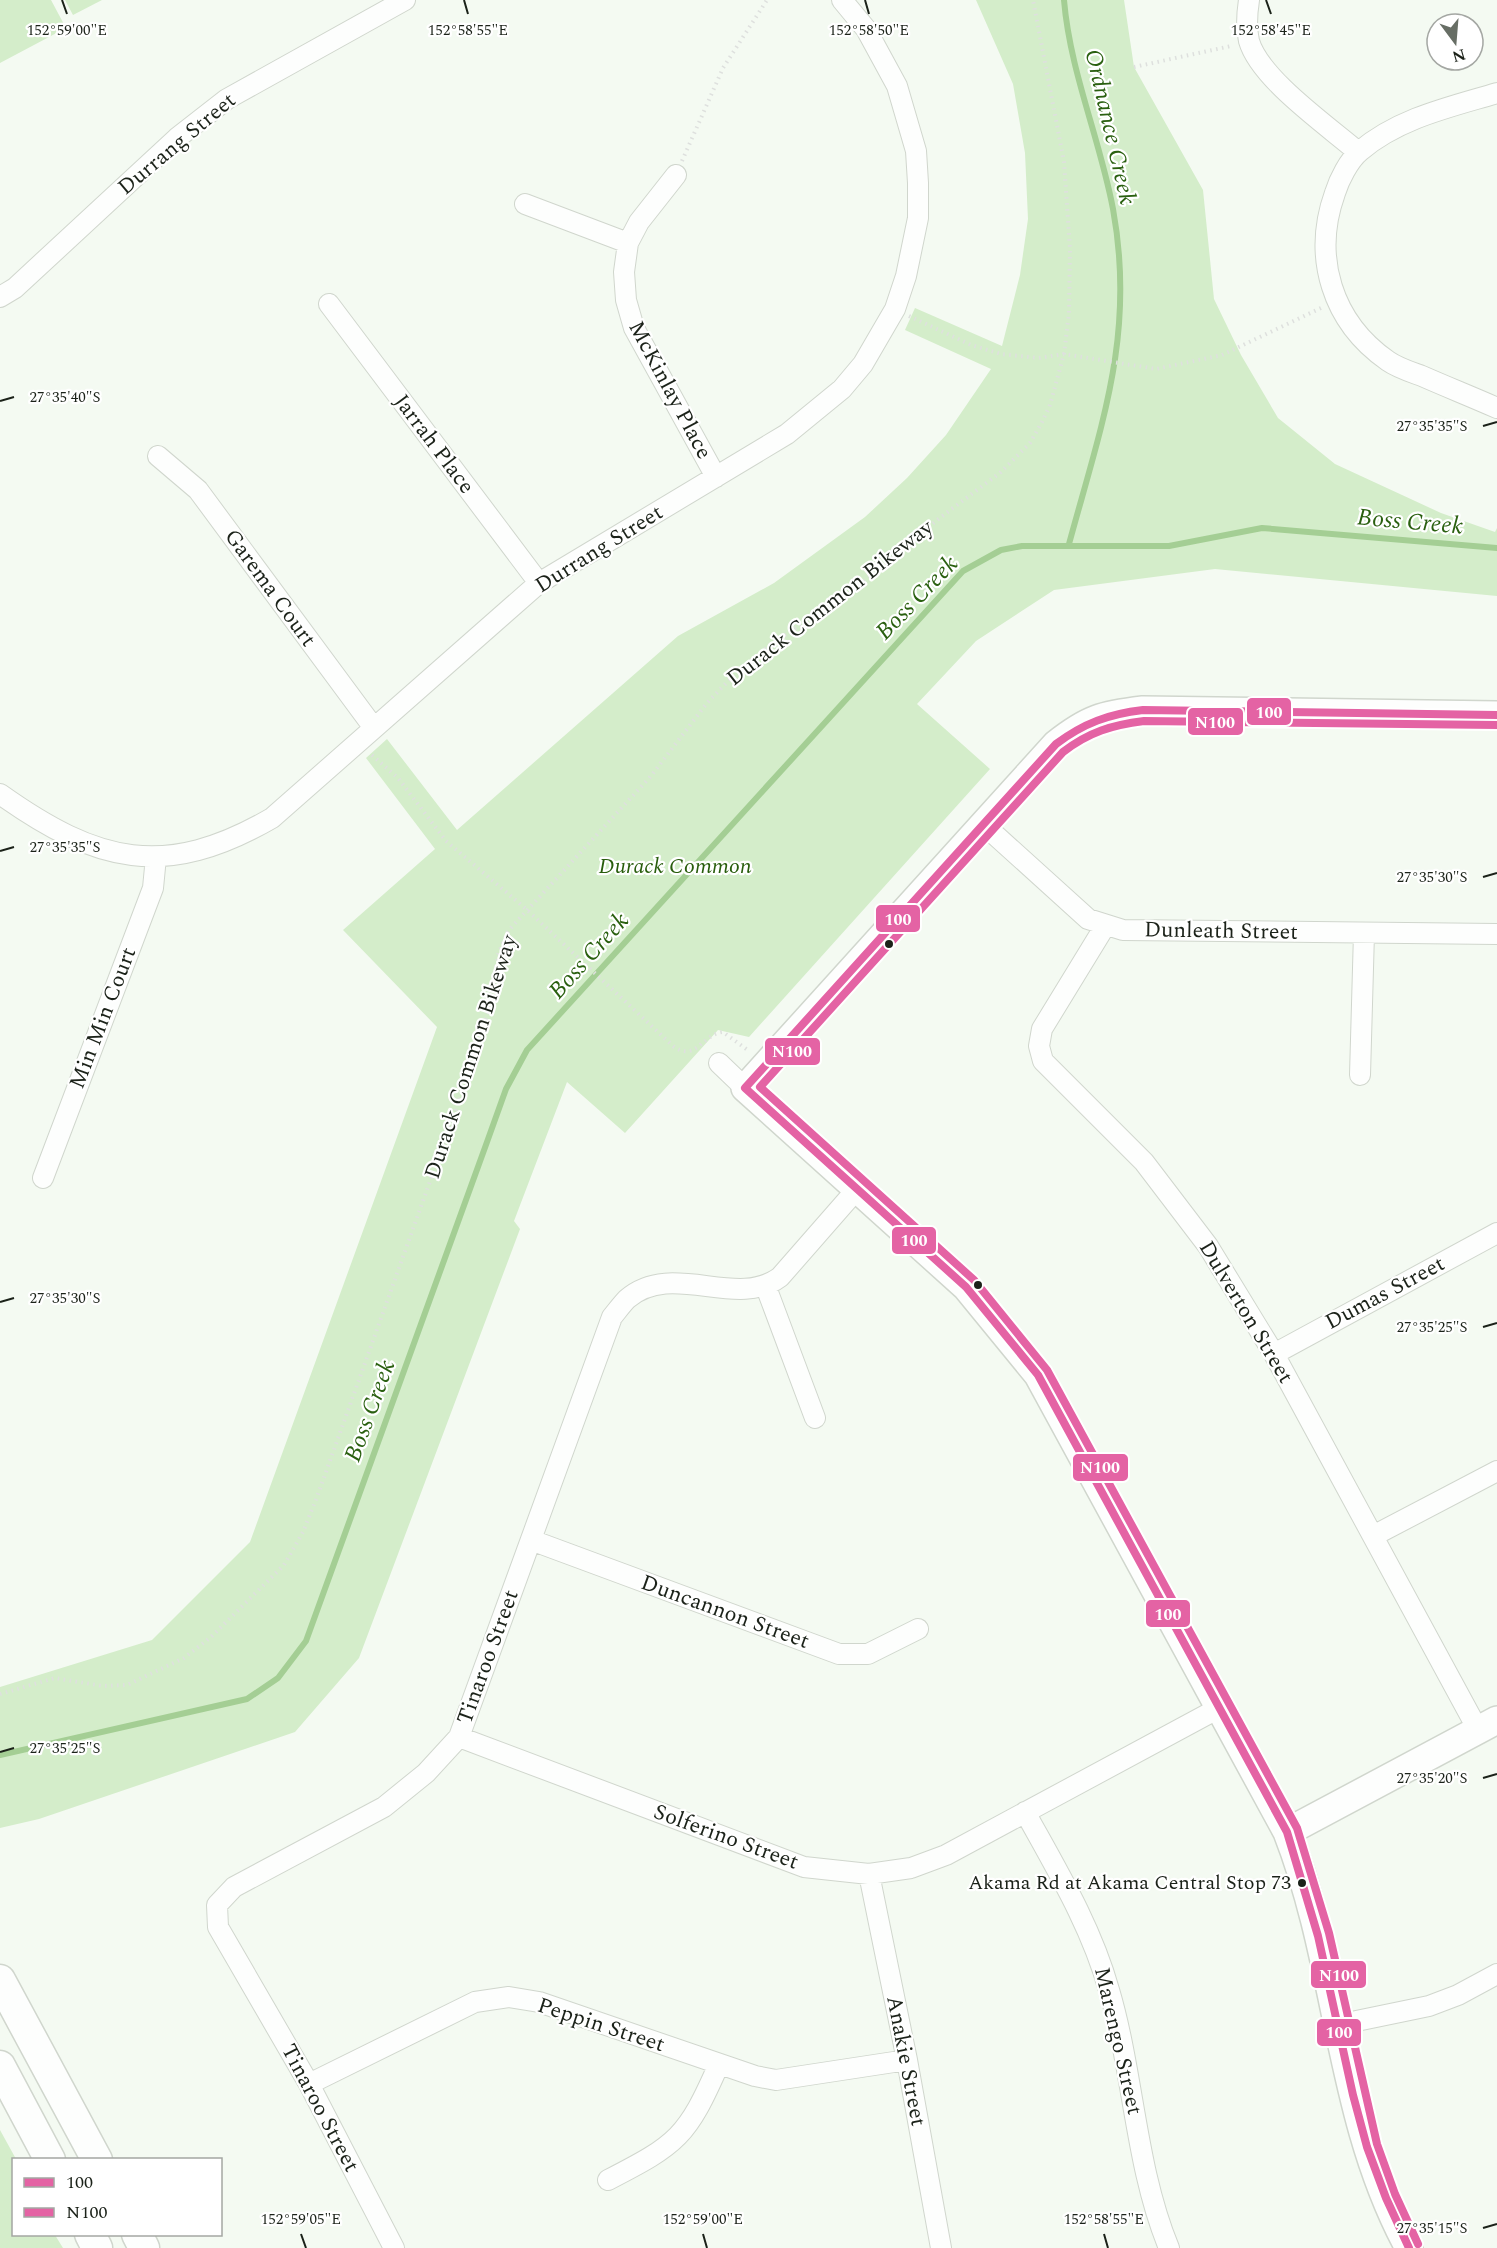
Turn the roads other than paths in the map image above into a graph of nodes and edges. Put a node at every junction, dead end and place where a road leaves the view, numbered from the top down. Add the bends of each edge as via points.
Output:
1 (405, 0) edge
2 (842, 0) edge
3 (1249, 0) edge
4 (1497, 93) edge
5 (1358, 152) junction
6 (676, 175) road end
7 (525, 204) dead end
8 (628, 243) junction
9 (0, 297) edge
10 (329, 304) dead end
11 (1497, 408) edge
12 (158, 456) dead end
13 (716, 477) junction
14 (539, 583) junction
15 (1497, 715) edge
16 (374, 728) junction
17 (0, 794) edge
18 (984, 825) junction
19 (156, 857) junction
20 (1105, 926) junction
21 (1364, 933) junction
22 (1497, 934) edge
23 (719, 1063) dead end
24 (1360, 1075) dead end
25 (745, 1088) junction
26 (43, 1178) dead end
27 (857, 1189) junction
28 (1497, 1233) edge
29 (766, 1287) junction
30 (1274, 1354) junction
31 (815, 1418) dead end
32 (1497, 1471) edge
33 (1373, 1536) junction
34 (531, 1540) junction
35 (918, 1629) dead end
36 (1219, 1708) junction
37 (1488, 1725) edge
38 (459, 1737) junction
39 (1025, 1812) junction
40 (1287, 1832) junction
41 (868, 1874) junction
42 (1497, 1974) edge
43 (0, 1980) edge
44 (1337, 2025) junction
45 (907, 2060) junction
46 (719, 2064) junction
47 (0, 2067) edge
48 (309, 2084) junction
49 (49, 2158) edge
50 (96, 2158) edge
51 (608, 2181) dead end
52 (936, 2246) edge
53 (394, 2248) edge
54 (1169, 2248) edge
55 (1409, 2248) edge

1 - 9 street, Durrang Street via 227,99 177,138 15,288
2 - 13 street, Durrang Street via 866,29 897,86 916,151 918,218 912,253 895,309 863,364 842,389 787,434
3 - 5 street via 1250,42 1265,72
4 - 5 street via 1414,119
5 - 11 street via 1338,183 1325,232 1326,271 1338,300 1359,336 1390,363
6 - 8 street, McKinlay Place via 639,222
7 - 8 street
8 - 13 street, McKinlay Place via 624,272 634,328
10 - 14 street, Jarrah Place
12 - 16 street, Garema Court via 198,490
13 - 14 street, Durrang Street
14 - 16 street, Durrang Street
15 - 18 street via 1143,710 1106,715 1081,724 1056,744
16 - 19 street, Durrang Street via 272,818 242,836 214,848
17 - 19 street, Durrang Street via 65,835 98,848
18 - 20 street, Dunleath Street via 1088,919
18 - 25 street
19 - 26 street, Min Min Court via 153,888
20 - 21 street, Dunleath Street via 1123,930
20 - 30 street, Dulverton Street via 1042,1029 1039,1046 1043,1061 1118,1135 1171,1196 1208,1246
21 - 22 street, Dunleath Street
21 - 24 street
23 - 25 street
25 - 27 street
27 - 29 street via 780,1277
27 - 36 street via 966,1287 1038,1375
28 - 30 street, Dumas Street
29 - 31 street
29 - 34 street, Tinaroo Street via 669,1282 628,1298 612,1317
30 - 33 street, Dulverton Street
32 - 33 street
33 - 37 street, Dulverton Street
34 - 35 street, Duncannon Street via 839,1654 868,1654
34 - 38 street, Tinaroo Street
36 - 39 street, Solferino Street
36 - 40 street
37 - 40 street
38 - 41 street, Solferino Street via 804,1867
38 - 48 street, Tinaroo Street via 426,1773 384,1807 234,1887 217,1905 218,1927
39 - 41 street, Solferino Street via 946,1855 911,1868
39 - 54 street, Marengo Street via 1077,1906 1103,1970 1148,2184
40 - 44 street via 1316,1920
41 - 45 street, Anakie Street
42 - 44 street via 1429,2006
43 - 50 main road
44 - 55 street via 1364,2145
45 - 46 street, Peppin Street via 776,2080
45 - 52 street, Anakie Street
46 - 48 street, Peppin Street via 539,2002 509,1997 475,2002
46 - 51 street via 689,2126 674,2142
47 - 49 main road
48 - 53 street, Tinaroo Street

